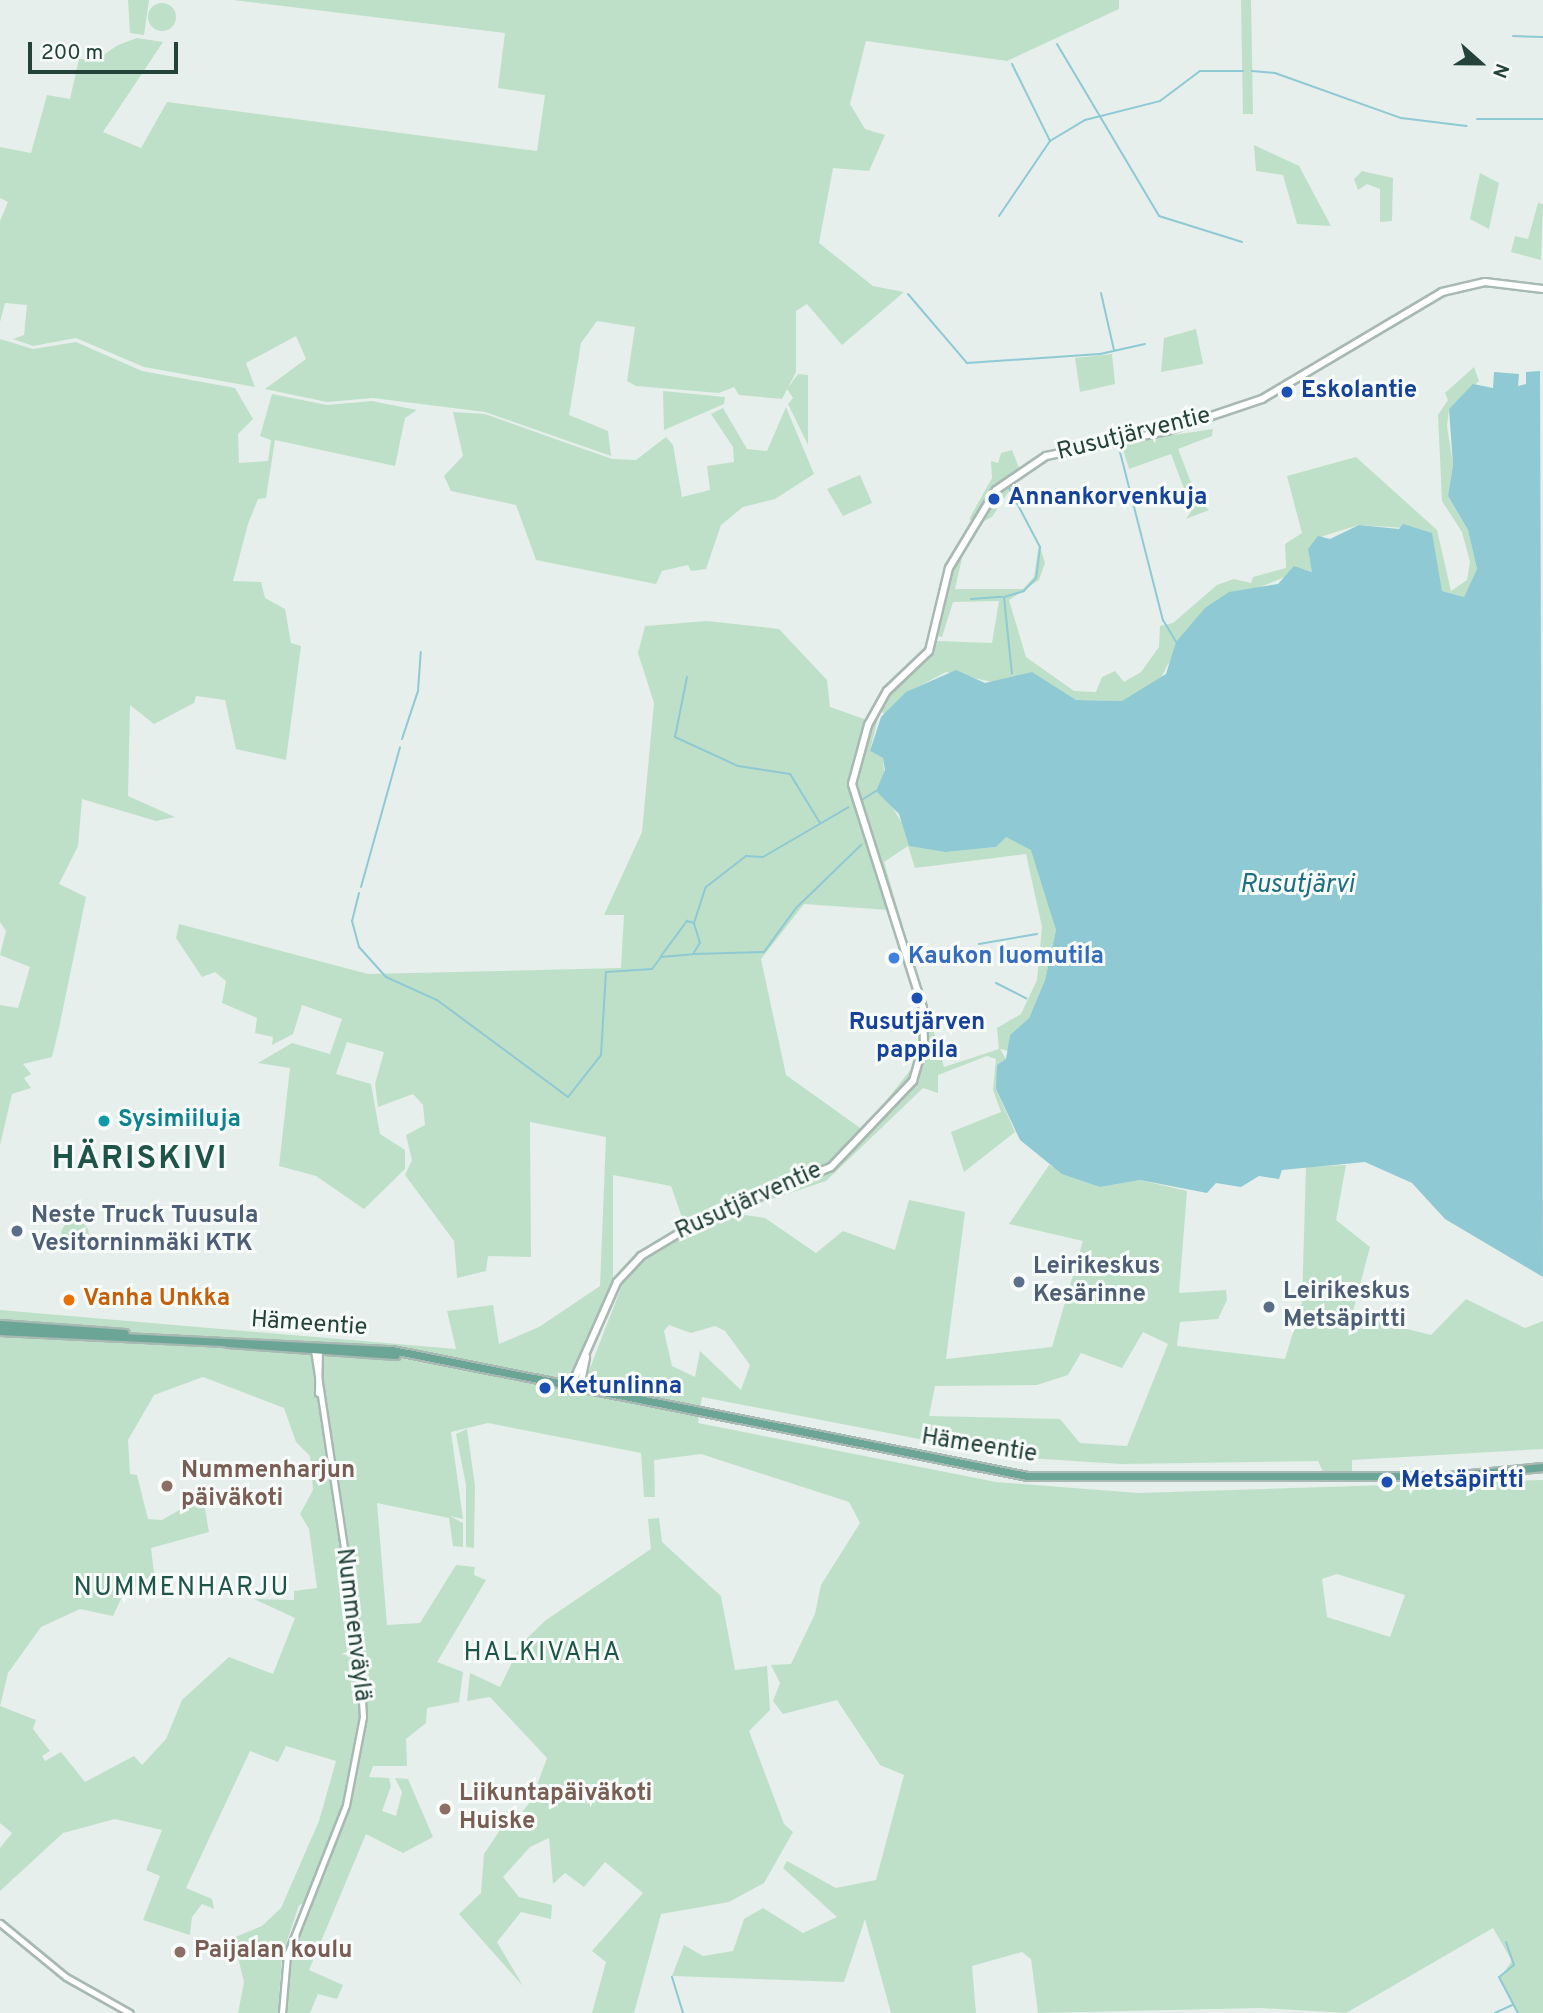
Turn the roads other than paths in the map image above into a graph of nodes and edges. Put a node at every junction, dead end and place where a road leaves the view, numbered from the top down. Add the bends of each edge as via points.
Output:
1 (1543, 289) edge
2 (0, 1324) edge
3 (0, 1331) edge
4 (192, 1339) junction
5 (316, 1349) junction
6 (586, 1355) junction
7 (571, 1386) junction
8 (580, 1388) junction
9 (1543, 1467) edge
10 (0, 1923) edge
11 (130, 2013) edge
12 (282, 2013) edge

1 - 6 main road, Rusutjärventie via 1485,282 1443,292 1262,399 1167,431 1046,456 996,490 949,568 929,651 887,691 868,725 852,784 923,1008 924,1043 913,1081 831,1167 701,1220 641,1256 617,1282
2 - 4 main road, Hämeentie
3 - 4 main road, Hämeentie
4 - 5 main road, Hämeentie
5 - 7 main road, Hämeentie via 418,1356
5 - 12 street, Nummenväylä via 318,1394 359,1647 363,1717 346,1805 287,1955
6 - 7 main road, Rusutjärventie
6 - 8 main road, Rusutjärventie
7 - 8 main road, Hämeentie
8 - 9 main road, Hämeentie via 1027,1476 1449,1476
10 - 11 street via 66,1977

